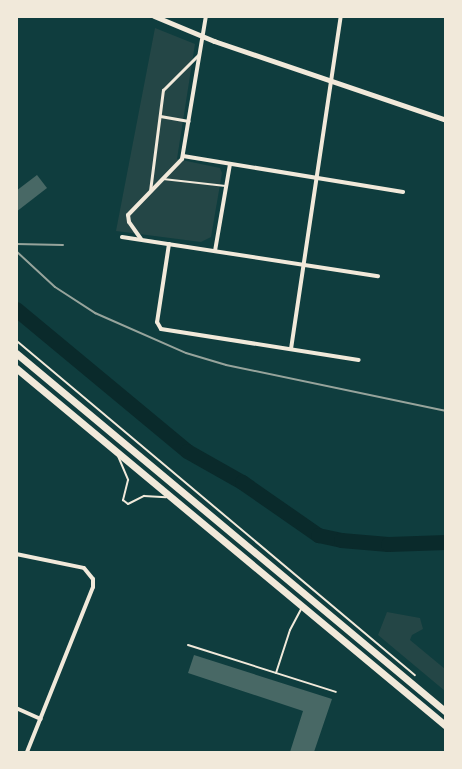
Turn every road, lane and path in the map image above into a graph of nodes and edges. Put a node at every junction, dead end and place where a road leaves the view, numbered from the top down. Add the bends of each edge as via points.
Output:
1 (154, 16) edge
2 (206, 16) edge
3 (341, 16) edge
4 (202, 36) junction
5 (199, 54) junction
6 (330, 81) junction
7 (160, 116) junction
8 (446, 120) edge
9 (189, 121) junction
10 (183, 156) junction
11 (230, 164) junction
12 (316, 178) junction
13 (163, 179) junction
14 (226, 186) junction
15 (150, 191) junction
16 (403, 192) dead end
17 (122, 237) dead end
18 (141, 239) junction
19 (169, 244) junction
20 (216, 251) junction
21 (303, 264) junction
22 (378, 276) dead end
23 (16, 340) edge
24 (291, 349) junction
25 (16, 353) edge
26 (359, 360) dead end
27 (16, 368) edge
28 (115, 451) junction
29 (172, 498) junction
30 (16, 554) edge
31 (302, 607) junction
32 (188, 645) dead end
33 (276, 673) junction
34 (420, 680) dead end
35 (336, 692) dead end
36 (16, 708) edge
37 (446, 712) edge
38 (40, 719) junction
39 (446, 726) edge
40 (27, 753) edge

1 - 4 street
2 - 4 street
3 - 6 street
4 - 5 street
4 - 6 street
5 - 7 street via 163,90
5 - 9 street
6 - 8 street
6 - 12 street
7 - 9 street
7 - 15 street
9 - 10 street
10 - 11 street
10 - 13 street
11 - 12 street
11 - 14 street
12 - 16 street
12 - 21 street
13 - 14 lane
13 - 15 street
14 - 20 street
15 - 18 street via 128,215 130,225
17 - 18 street
18 - 19 street
19 - 20 street
19 - 24 street via 159,327
20 - 21 street
21 - 22 street
21 - 24 street
23 - 34 path
24 - 26 street
25 - 37 main road
27 - 28 main road
28 - 29 main road
28 - 29 lane via 127,476 123,500 128,504 144,496
29 - 31 main road
30 - 38 street via 84,568 93,579
31 - 33 lane
31 - 39 main road
32 - 33 lane
33 - 35 lane
36 - 38 street
38 - 40 street

